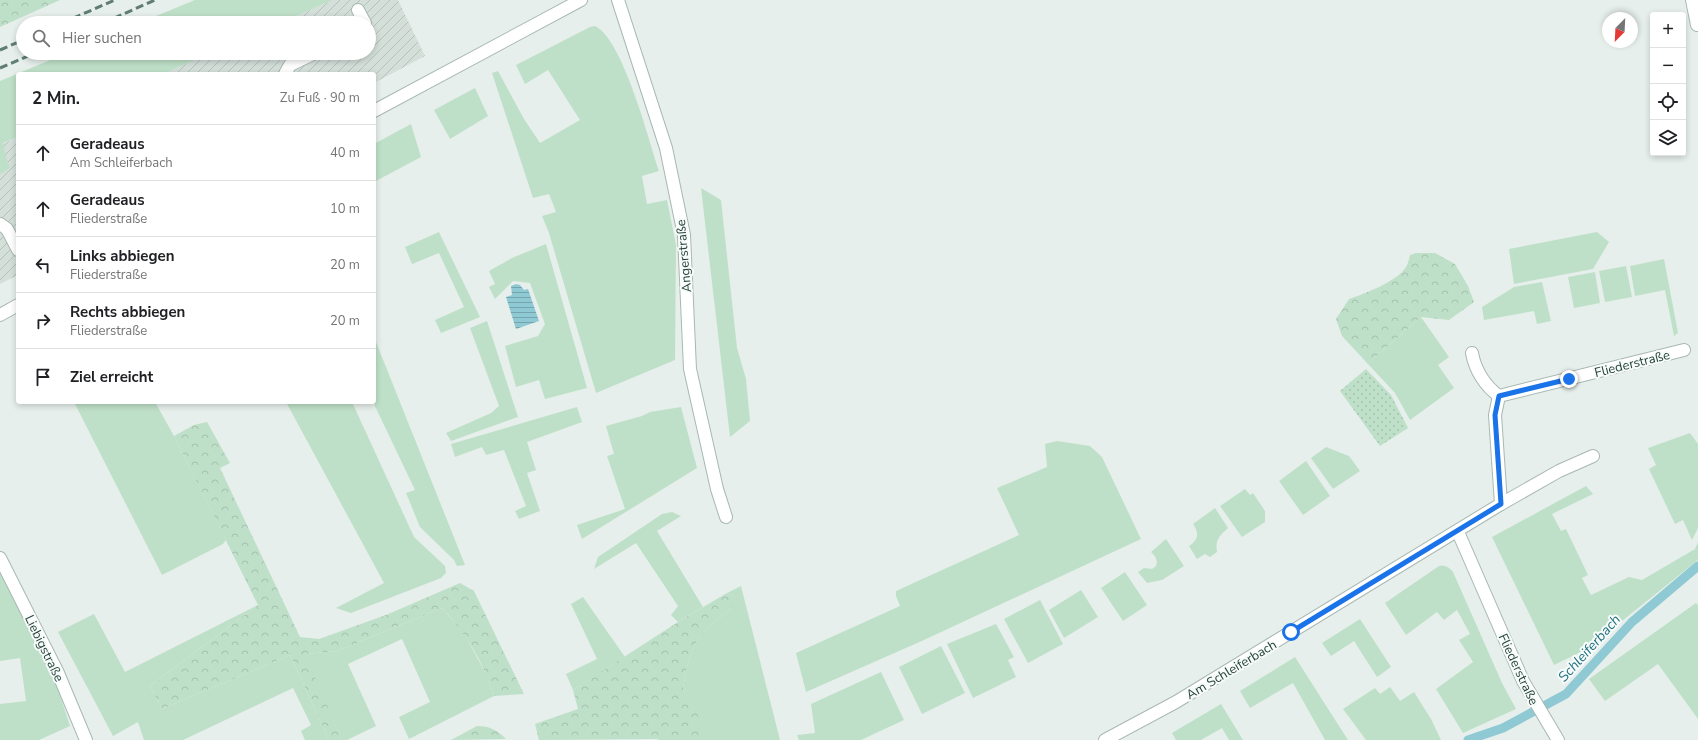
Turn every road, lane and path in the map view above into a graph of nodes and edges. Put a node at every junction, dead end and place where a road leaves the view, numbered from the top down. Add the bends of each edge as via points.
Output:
1 (581, 0) edge
2 (618, 0) edge
3 (1692, 0) edge
4 (358, 10) dead end
5 (361, 16) edge
6 (1697, 25) dead end
7 (300, 60) edge
8 (286, 72) edge
9 (376, 110) edge
10 (0, 224) edge
11 (16, 246) edge
12 (16, 306) edge
13 (0, 315) edge
14 (1684, 350) dead end
15 (1472, 353) dead end
16 (1499, 396) junction
17 (1593, 456) dead end
18 (1501, 504) junction
19 (726, 517) dead end
20 (1458, 532) junction
21 (0, 558) edge
22 (86, 740) edge
23 (1105, 740) edge
24 (1558, 740) edge

1 - 9 street
2 - 19 street, Angerstraße via 666,148 682,227 690,369 717,489
3 - 6 street
4 - 5 street
7 - 8 street via 290,65
10 - 11 street via 7,229
12 - 13 street
14 - 16 street, Fliederstraße
15 - 16 street via 1482,379
16 - 18 street via 1495,415
17 - 18 street via 1559,471
18 - 20 street
20 - 23 street, Am Schleiferbach via 1176,702
20 - 24 street, Fliederstraße via 1524,681
21 - 22 street, Liebigstraße via 58,673

